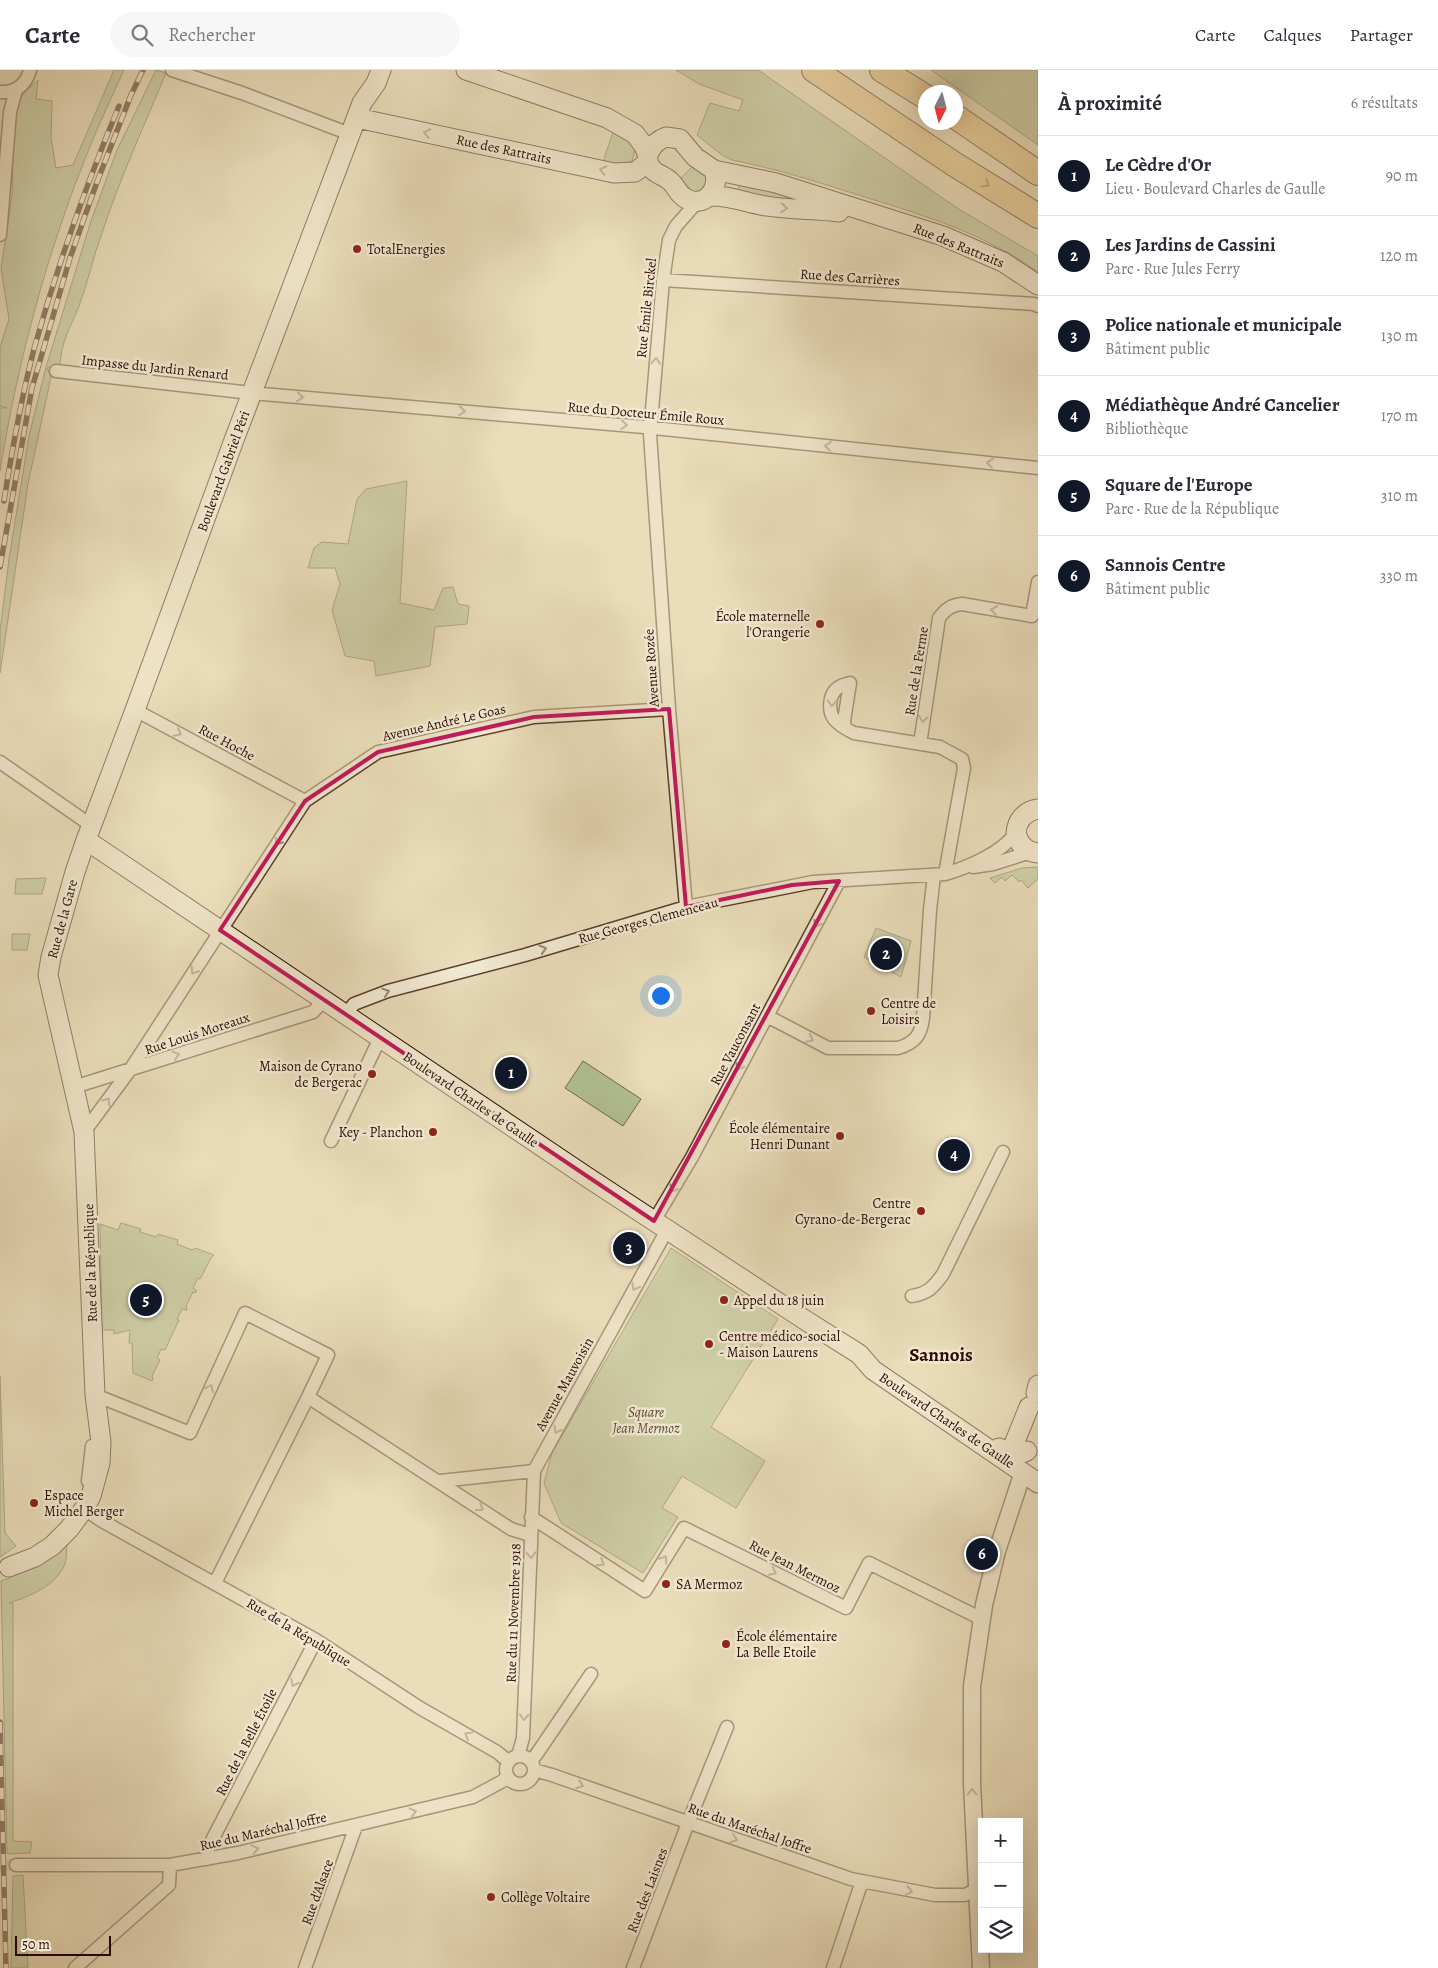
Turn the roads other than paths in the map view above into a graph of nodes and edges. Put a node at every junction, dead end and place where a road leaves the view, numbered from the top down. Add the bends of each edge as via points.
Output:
1 (30, 70) edge
2 (172, 70) edge
3 (188, 70) edge
4 (367, 70) edge
5 (381, 70) edge
6 (466, 70) edge
7 (501, 70) edge
8 (796, 70) edge
9 (814, 70) edge
10 (882, 70) edge
11 (892, 70) edge
12 (16, 90) junction
13 (918, 90) edge
14 (918, 91) edge
15 (0, 92) edge
16 (242, 93) junction
17 (356, 118) junction
18 (963, 122) edge
19 (0, 126) edge
20 (666, 137) junction
21 (648, 159) junction
22 (954, 164) junction
23 (714, 170) junction
24 (1038, 173) edge
25 (4, 188) junction
26 (704, 199) junction
27 (1038, 216) edge
28 (904, 224) junction
29 (0, 235) edge
30 (663, 280) junction
31 (1038, 285) edge
32 (1036, 305) edge
33 (56, 371) dead end
34 (252, 393) junction
35 (650, 427) junction
36 (1038, 468) edge
37 (1038, 582) edge
38 (669, 709) junction
39 (135, 710) junction
40 (845, 728) dead end
41 (920, 744) junction
42 (0, 762) edge
43 (305, 801) junction
44 (1036, 808) edge
45 (89, 833) junction
46 (1016, 833) junction
47 (1034, 853) edge
48 (963, 868) junction
49 (939, 874) junction
50 (839, 881) junction
51 (686, 907) junction
52 (220, 930) junction
53 (324, 1000) junction
54 (345, 1015) junction
55 (767, 1016) junction
56 (380, 1038) junction
57 (130, 1070) junction
58 (74, 1087) junction
59 (84, 1132) junction
60 (331, 1141) dead end
61 (1003, 1152) dead end
62 (661, 1225) junction
63 (912, 1296) dead end
64 (859, 1354) junction
65 (95, 1395) junction
66 (308, 1397) junction
67 (1035, 1401) edge
68 (1023, 1463) edge
69 (534, 1471) junction
70 (440, 1481) junction
71 (82, 1501) junction
72 (531, 1517) junction
73 (530, 1535) junction
74 (215, 1583) junction
75 (982, 1619) junction
76 (316, 1640) junction
77 (591, 1674) dead end
78 (727, 1727) dead end
79 (513, 1759) junction
80 (532, 1766) junction
81 (508, 1777) junction
82 (688, 1823) junction
83 (356, 1826) junction
84 (207, 1859) junction
85 (16, 1865) tunnel mouth
86 (170, 1866) junction
87 (862, 1882) junction
88 (978, 1884) joint
89 (960, 1896) junction
90 (978, 1910) edge
91 (981, 1953) edge
92 (75, 1968) edge
93 (305, 1968) edge
94 (633, 1968) edge
95 (833, 1968) edge
96 (982, 1968) edge

1 - 12 street via 23,85
2 - 16 street
3 - 16 street
4 - 17 main road, Boulevard Gabriel Péri
5 - 17 main road, Boulevard Gabriel Péri
6 - 21 main road via 607,118 635,134
7 - 20 main road via 604,105
8 - 22 highway
9 - 22 highway
10 - 14 highway
11 - 13 highway
12 - 15 street
12 - 25 street via 10,112
16 - 17 street
21 -> 17 main road, Rue des Rattraits via 635,172 614,173
17 - 34 main road, Boulevard Gabriel Péri
18 - 24 highway
19 - 25 street
20 - 21 main road via 654,144
20 - 23 main road via 680,139 695,158
21 - 26 main road via 653,170 671,181 684,197
22 -> 27 highway
23 - 26 main road via 714,190
23 - 28 main road, Rue des Rattraits via 776,183
25 - 29 street
26 -> 28 main road, Rue des Rattraits via 732,197 778,208 838,211
26 - 30 street, Rue Émile Birckel via 679,221 671,234
28 - 31 main road, Rue des Rattraits via 989,255
30 - 32 street, Rue des Carrières
35 -> 30 street, Rue Émile Birckel
33 - 34 street, Impasse du Jardin Renard
34 -> 35 street, Rue du Docteur Émile Roux
34 - 39 main road, Boulevard Gabriel Péri
36 -> 35 street, Rue du Docteur Émile Roux
35 - 38 street, Avenue Rozée
37 -> 41 street, Rue de la Ferme via 1032,616 962,604 945,610 939,621
38 - 43 street, Avenue André Le Goas via 534,717 378,752
38 - 51 street, Avenue Rozée
39 -> 43 street, Rue Hoche
39 - 45 main road, Boulevard Gabriel Péri
40 - 41 street via 854,733
41 - 49 street via 954,753 962,759 964,768
42 - 45 street, Boulevard Charles de Gaulle
43 -> 52 street, Avenue André Le Goas
44 - 46 main road via 1021,818
45 - 52 main road, Boulevard Charles de Gaulle
45 - 58 main road, Rue de la Gare via 75,872 48,976
46 - 47 main road via 1020,843
46 - 48 street, Rue Georges Clemenceau via 1006,844
47 - 48 street, Rue Georges Clemenceau
48 - 49 street, Rue Georges Clemenceau
49 - 50 street, Rue Georges Clemenceau
55 -> 49 street via 828,1048 898,1048 916,1039 922,1030 930,910
50 - 51 street, Rue Georges Clemenceau via 792,885
50 -> 55 street, Rue Vauconsant
54 -> 51 street, Rue Georges Clemenceau via 354,1004 388,991 525,955
52 - 53 main road, Boulevard Charles de Gaulle
52 -> 57 street, Avenue André Le Goas
53 - 54 main road, Boulevard Charles de Gaulle
57 -> 53 street, Rue Louis Moreaux via 313,1012
54 - 56 main road, Boulevard Charles de Gaulle
55 -> 62 street, Rue Vauconsant via 692,1157
56 - 60 street
56 - 62 main road, Boulevard Charles de Gaulle
57 - 58 street, Rue Louis Moreaux
59 -> 57 street
58 - 59 main road, Rue de la République
59 - 65 main road, Rue de la République
61 - 63 street via 943,1274 924,1294
62 - 64 main road, Boulevard Charles de Gaulle
62 -> 69 street, Avenue Mauvoisin
64 - 68 main road, Boulevard Charles de Gaulle via 880,1360
64 - 68 main road, Boulevard Charles de Gaulle via 873,1370 959,1428
65 -> 66 street via 190,1433 245,1313 328,1356
65 - 71 main road, Rue de la République via 92,1446
65 - 71 main road, Rue de la République via 101,1442 100,1463 91,1496
66 - 70 street
66 - 74 street
67 - 68 main road
68 - 75 street via 997,1551
69 - 70 street
69 - 72 street, Rue du 11 Novembre 1918
70 -> 73 street via 511,1529
71 - 74 street, Rue de la République
72 - 73 street, Rue du 11 Novembre 1918
72 -> 75 street, Rue Jean Mermoz via 645,1591 684,1528 846,1608 869,1563
73 -> 79 street, Rue du 11 Novembre 1918 via 523,1738
74 - 76 street, Rue de la République
88 -> 75 street via 972,1783 972,1686
79 -> 76 street, Rue de la République via 420,1708
76 -> 84 street, Rue de la Belle Étoile via 208,1848
77 - 80 street via 536,1755
78 - 82 street, Rue des Laisnes
79 - 80 street via 523,1756
79 - 81 street via 506,1769
80 - 81 street via 531,1779 524,1784 514,1783
80 -> 82 street, Rue du Maréchal Joffre
83 -> 81 street, Rue du Maréchal Joffre via 473,1797
82 -> 87 street, Rue du Maréchal Joffre
82 - 94 street, Rue des Laisnes
84 -> 83 street, Rue du Maréchal Joffre
83 - 93 street, Rue d'Alsace
84 - 86 street, Rue du Maréchal Joffre
85 - 86 street, Rue du Maréchal Joffre
86 - 92 street via 169,1885
87 -> 89 street, Rue du Maréchal Joffre via 916,1893
87 - 95 street
88 - 89 street via 973,1892
89 - 90 street
91 - 96 street

